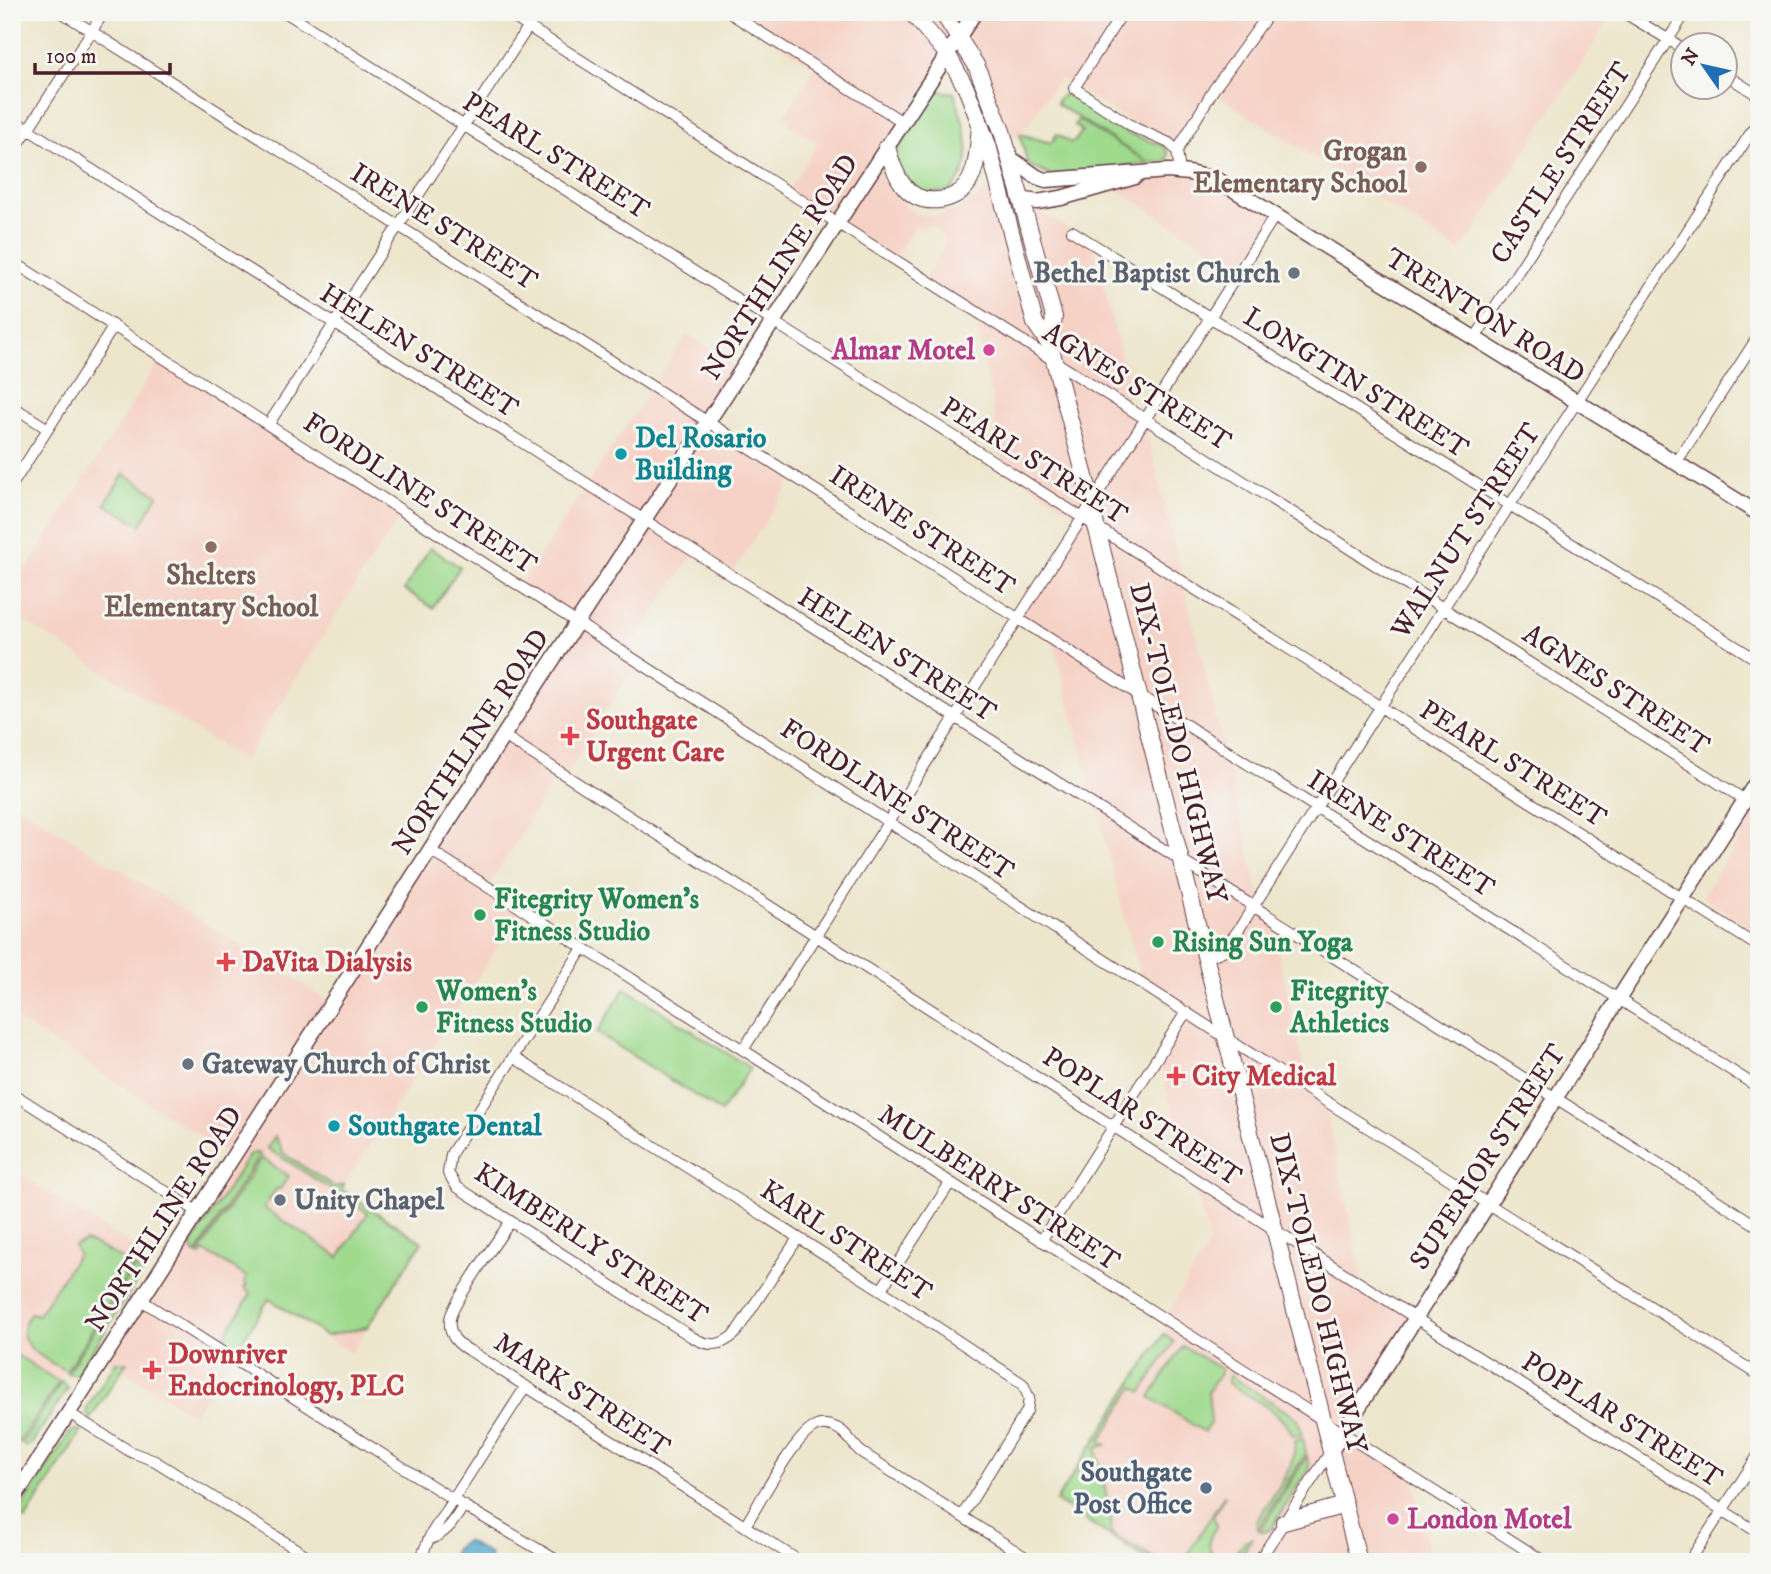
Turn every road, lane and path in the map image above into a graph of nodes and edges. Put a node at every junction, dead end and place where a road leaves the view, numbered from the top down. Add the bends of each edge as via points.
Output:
1 (61, 12) edge
2 (104, 12) edge
3 (285, 12) edge
4 (505, 12) edge
5 (538, 12) edge
6 (728, 12) edge
7 (911, 12) edge
8 (942, 12) edge
9 (975, 12) edge
10 (1123, 12) edge
11 (1270, 12) edge
12 (1623, 12) edge
13 (1686, 12) edge
14 (529, 27) junction
15 (92, 31) junction
16 (959, 37) junction
17 (1668, 40) junction
18 (948, 55) junction
19 (1740, 84) edge
20 (1759, 96) edge
21 (12, 119) edge
22 (1759, 120) edge
23 (903, 122) junction
24 (981, 124) junction
25 (464, 125) junction
26 (28, 129) junction
27 (988, 145) junction
28 (887, 147) junction
29 (1177, 151) junction
30 (12, 154) edge
31 (1010, 158) junction
32 (1180, 172) junction
33 (1141, 174) junction
34 (1021, 199) junction
35 (1276, 214) junction
36 (838, 223) junction
37 (398, 224) junction
38 (1072, 231) dead end
39 (12, 261) edge
40 (1208, 317) junction
41 (773, 322) junction
42 (334, 324) junction
43 (114, 326) junction
44 (1759, 335) edge
45 (1475, 338) junction
46 (1052, 353) junction
47 (1577, 402) junction
48 (12, 405) edge
49 (1144, 419) junction
50 (708, 422) junction
51 (268, 425) junction
52 (48, 429) junction
53 (1676, 463) junction
54 (12, 485) edge
55 (1510, 506) junction
56 (1759, 514) edge
57 (1090, 516) junction
58 (643, 521) junction
59 (1444, 607) junction
60 (1017, 619) junction
61 (577, 622) junction
62 (1759, 662) edge
63 (1139, 696) junction
64 (1380, 707) junction
65 (954, 717) junction
66 (503, 736) junction
67 (1759, 778) edge
68 (1745, 800) junction
69 (1316, 807) junction
70 (887, 821) junction
71 (430, 850) junction
72 (1182, 864) junction
73 (1681, 898) junction
74 (1253, 908) junction
75 (815, 934) junction
76 (1759, 947) edge
77 (583, 948) junction
78 (1206, 958) junction
79 (1618, 999) junction
80 (1186, 1012) junction
81 (1226, 1038) junction
82 (743, 1050) junction
83 (513, 1057) junction
84 (1759, 1087) edge
85 (12, 1093) edge
86 (1553, 1099) junction
87 (1114, 1125) junction
88 (950, 1183) junction
89 (1486, 1204) junction
90 (198, 1212) junction
91 (510, 1222) junction
92 (1759, 1227) edge
93 (1275, 1230) junction
94 (798, 1238) junction
95 (1041, 1241) junction
96 (881, 1290) junction
97 (141, 1300) junction
98 (1415, 1317) junction
99 (1759, 1375) edge
100 (526, 1386) junction
101 (69, 1413) junction
102 (1324, 1422) junction
103 (1342, 1434) junction
104 (1331, 1451) junction
105 (1759, 1454) edge
106 (12, 1502) edge
107 (459, 1502) junction
108 (1345, 1505) junction
109 (1722, 1510) junction
110 (962, 1516) junction
111 (1284, 1522) junction
112 (745, 1526) junction
113 (1759, 1533) edge
114 (317, 1562) edge
115 (426, 1562) edge
116 (560, 1562) edge
117 (801, 1562) edge
118 (1033, 1562) edge
119 (1258, 1562) edge
120 (1359, 1562) edge
121 (1545, 1562) edge
122 (1689, 1562) edge

1 - 15 street, IRENE STREET
2 - 15 street
3 - 25 street, PEARL STREET
4 - 14 street, AGNES STREET
5 - 14 street
6 - 23 street
7 - 18 main road, DIX-TOLEDO HIGHWAY
8 - 16 main road, DIX-TOLEDO HIGHWAY
9 - 16 street, NORTHLINE ROAD
10 - 29 street via 1074,88
11 - 29 street via 1214,89
12 - 17 street
13 - 17 street, CASTLE STREET
14 - 25 street
14 - 36 street, AGNES STREET
15 - 26 street
15 - 37 street, IRENE STREET
16 - 18 street, NORTHLINE ROAD
16 - 31 main road, DIX-TOLEDO HIGHWAY via 976,65
17 - 45 street, CASTLE STREET
18 - 23 street, NORTHLINE ROAD
18 - 24 main road, DIX-TOLEDO HIGHWAY
19 - 20 street
21 - 26 street, HELEN STREET
22 - 47 street, WALNUT STREET
23 - 28 street, NORTHLINE ROAD
24 - 27 main road, DIX-TOLEDO HIGHWAY
24 - 28 main road via 969,180 945,199 928,200 908,191 894,171
25 - 37 street
25 - 41 street, PEARL STREET
26 - 30 street
26 - 42 street, HELEN STREET
27 - 34 main road via 1004,183
27 - 46 main road, DIX-TOLEDO HIGHWAY via 1035,323
28 - 36 street, NORTHLINE ROAD
29 - 32 street
31 - 33 street, TRENTON ROAD via 1046,180
31 - 34 main road, DIX-TOLEDO HIGHWAY
32 - 33 street, TRENTON ROAD
32 - 35 street, TRENTON ROAD via 1218,180
33 - 34 street, TRENTON ROAD via 1061,198
34 - 46 main road, DIX-TOLEDO HIGHWAY via 1054,317
35 - 40 street
35 - 45 street, TRENTON ROAD
36 - 41 street, NORTHLINE ROAD
36 - 46 street, AGNES STREET
37 - 42 street
37 - 50 street, IRENE STREET
38 - 40 street, LONGTIN STREET
39 - 43 street, FORDLINE STREET
40 - 49 street
40 - 55 street, LONGTIN STREET
41 - 50 street, NORTHLINE ROAD
41 - 57 street, PEARL STREET
42 - 51 street
42 - 58 street, HELEN STREET
43 - 51 street, FORDLINE STREET
43 - 52 street
44 - 53 street
45 - 47 street, TRENTON ROAD
46 - 49 street, AGNES STREET
46 - 57 main road, DIX-TOLEDO HIGHWAY
47 - 53 street, TRENTON ROAD
47 - 55 street, WALNUT STREET
48 - 52 street
49 - 57 street
49 - 59 street, AGNES STREET
50 - 58 street, NORTHLINE ROAD
50 - 60 street, IRENE STREET
51 - 61 street, FORDLINE STREET
52 - 54 street
53 - 56 street, TRENTON ROAD
55 - 59 street, WALNUT STREET
55 - 62 street, LONGTIN STREET
57 - 60 street
57 - 63 main road, DIX-TOLEDO HIGHWAY
57 - 64 street, PEARL STREET
58 - 61 street, NORTHLINE ROAD
58 - 65 street, HELEN STREET
59 - 64 street, WALNUT STREET
59 - 68 street, AGNES STREET
60 - 63 street, IRENE STREET
60 - 65 street
61 - 66 street, NORTHLINE ROAD
61 - 70 street, FORDLINE STREET
63 - 69 street, IRENE STREET
63 - 72 main road, DIX-TOLEDO HIGHWAY
64 - 69 street, WALNUT STREET
64 - 73 street, PEARL STREET
65 - 70 street
65 - 72 street, HELEN STREET
66 - 71 street, NORTHLINE ROAD
66 - 75 street, POPLAR STREET
67 - 68 street, SUPERIOR STREET
68 - 73 street, SUPERIOR STREET
69 - 74 street, WALNUT STREET
69 - 79 street, IRENE STREET
70 - 75 street
70 - 80 street, FORDLINE STREET
71 - 77 street, MULBERRY STREET
71 - 90 street, NORTHLINE ROAD
72 - 74 street, HELEN STREET
72 - 78 main road, DIX-TOLEDO HIGHWAY
73 - 76 street, PEARL STREET
73 - 79 street, SUPERIOR STREET
74 - 78 street, WALNUT STREET via 1223,951
74 - 86 street, HELEN STREET
75 - 82 street
75 - 87 street, POPLAR STREET
77 - 82 street, MULBERRY STREET
77 - 83 street, KIMBERLY STREET
78 - 81 main road, DIX-TOLEDO HIGHWAY
79 - 84 street, IRENE STREET
79 - 86 street, SUPERIOR STREET
80 - 81 street, FORDLINE STREET
80 - 87 street
81 - 89 street, FORDLINE STREET
81 - 93 main road, DIX-TOLEDO HIGHWAY
82 - 88 street, MULBERRY STREET
83 - 91 street, KIMBERLY STREET via 448,1167 457,1187
83 - 94 street, KARL STREET
85 - 90 street
86 - 89 street, SUPERIOR STREET
86 - 92 street, HELEN STREET
87 - 93 street, POPLAR STREET
87 - 95 street
88 - 95 street, MULBERRY STREET
88 - 96 street
89 - 98 street, SUPERIOR STREET
89 - 99 street, FORDLINE STREET
90 - 97 street, NORTHLINE ROAD
91 - 94 street, KIMBERLY STREET via 708,1345 725,1342 735,1334
91 - 100 street, MARK STREET via 454,1306 450,1326 460,1346
93 - 98 street, POPLAR STREET
93 - 102 main road, DIX-TOLEDO HIGHWAY
94 - 96 street, KARL STREET
95 - 102 street, MULBERRY STREET
96 - 110 street, KARL STREET via 1018,1380 1028,1393 1027,1411
97 - 101 street, NORTHLINE ROAD
97 - 107 street
98 - 103 street, SUPERIOR STREET
98 - 109 street, POPLAR STREET
100 - 107 street
100 - 112 street, MARK STREET
101 - 106 street, NORTHLINE ROAD
101 - 114 street
102 - 103 street, MULBERRY STREET
102 - 104 main road, DIX-TOLEDO HIGHWAY
103 - 104 street, SUPERIOR STREET
103 - 121 street, MULBERRY STREET
104 - 108 main road, DIX-TOLEDO HIGHWAY
104 - 111 street, SUPERIOR STREET
105 - 109 street
107 - 115 street via 428,1540 423,1553
107 - 116 street
108 - 111 main road
108 - 120 main road, DIX-TOLEDO HIGHWAY
109 - 113 street, POPLAR STREET
109 - 122 street
110 - 112 street via 861,1452 839,1429 824,1425 802,1436
110 - 118 street
111 - 119 street, SUPERIOR STREET
112 - 117 street, MARK STREET

